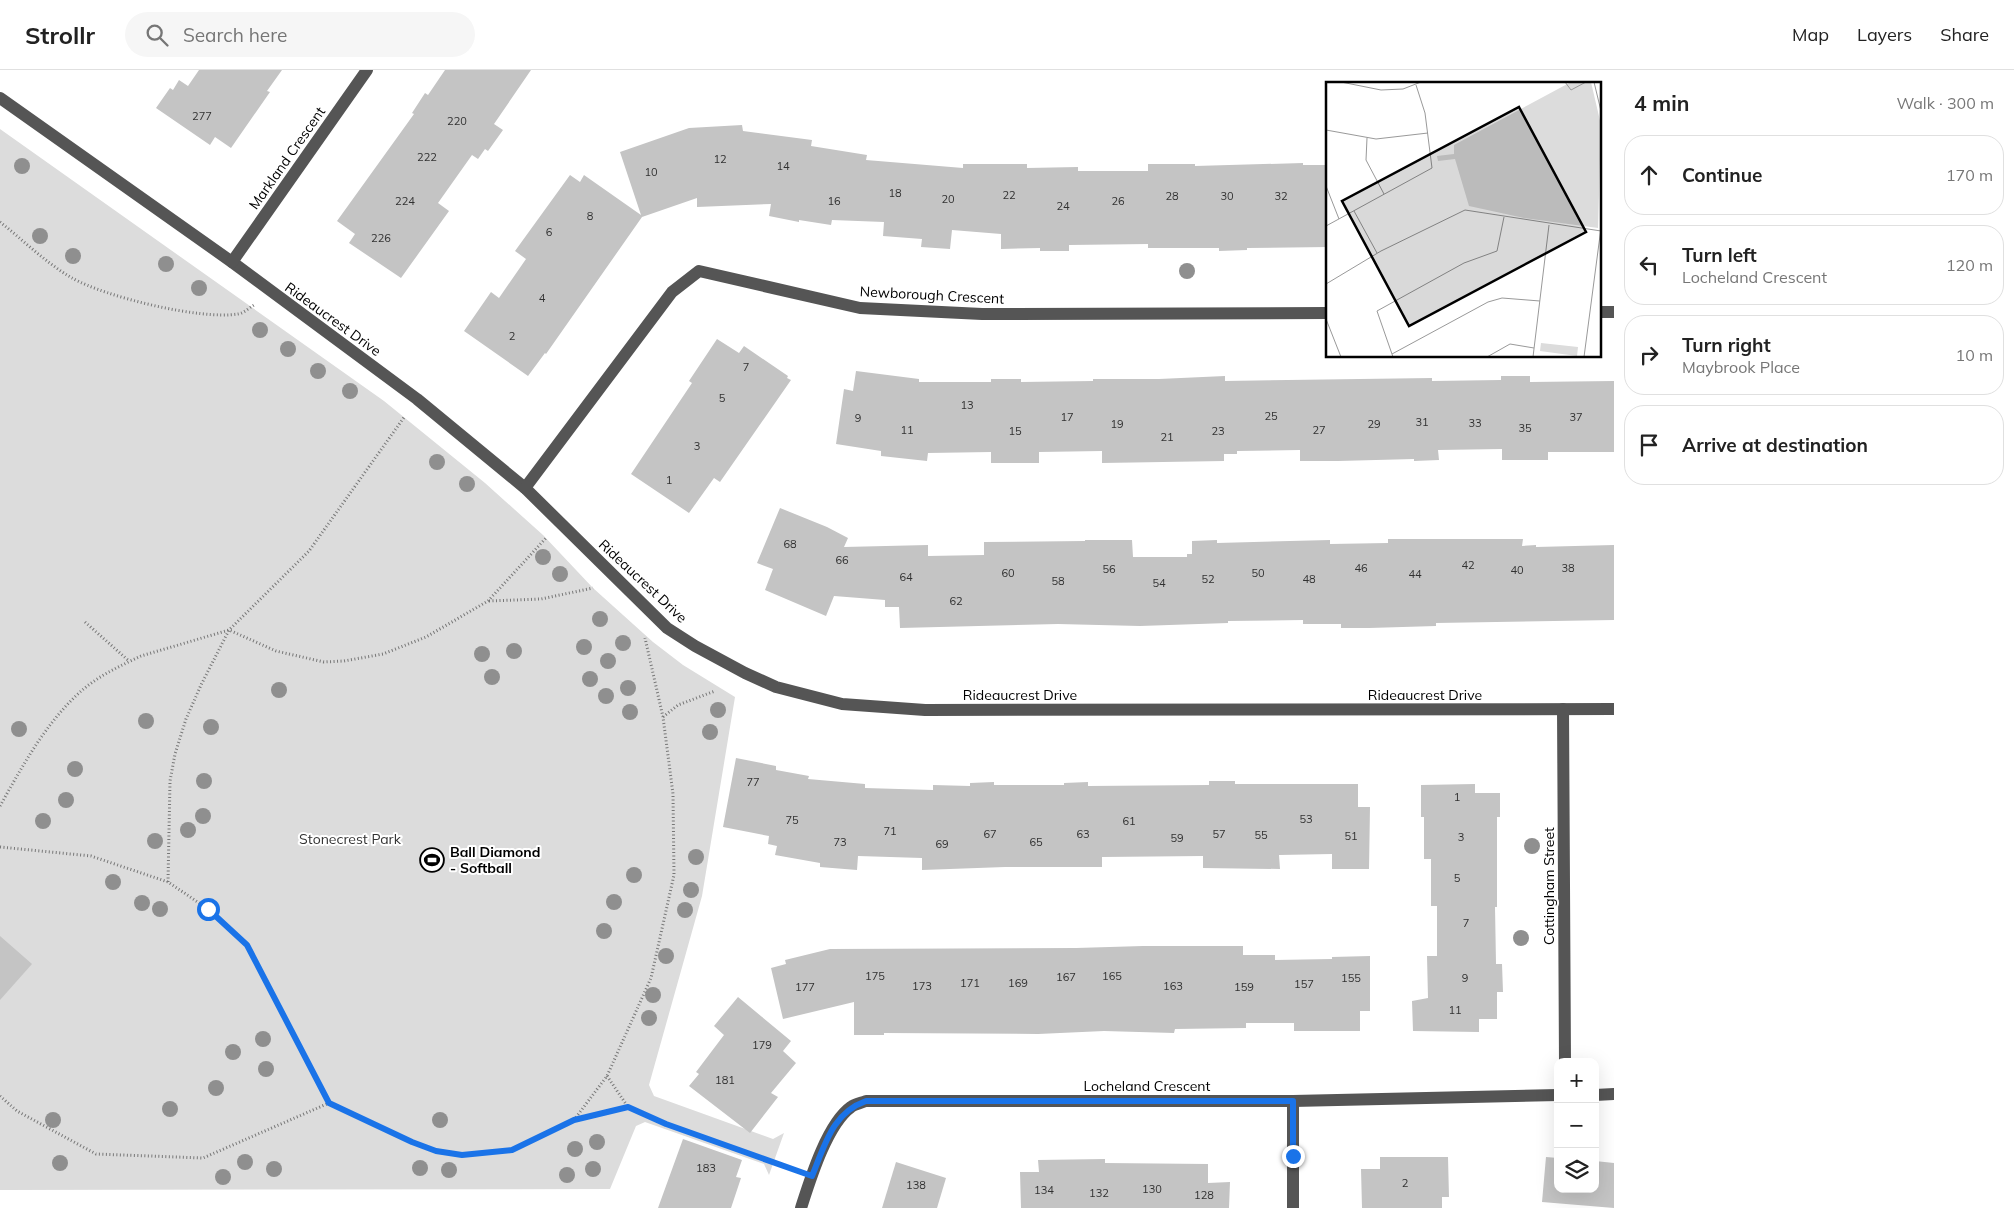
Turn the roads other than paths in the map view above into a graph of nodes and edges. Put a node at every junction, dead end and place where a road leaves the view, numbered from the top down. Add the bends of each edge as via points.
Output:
1 (367, 70) edge
2 (0, 98) edge
3 (232, 262) junction
4 (1326, 313) edge
5 (524, 488) junction
6 (1563, 709) junction
7 (1614, 709) edge
8 (1565, 1058) edge
9 (1614, 1094) edge
10 (1554, 1095) edge
11 (1599, 1095) edge
12 (1293, 1101) junction
13 (801, 1208) edge
14 (1293, 1208) edge

1 - 3 street, Markland Crescent
2 - 3 street, Rideaucrest Drive
3 - 5 street, Rideaucrest Drive via 417,399
4 - 5 street, Newborough Crescent via 982,314 860,308 699,271 672,292
5 - 6 street, Rideaucrest Drive via 667,628 695,646 776,687 842,704 925,710
6 - 7 street, Rideaucrest Drive
6 - 8 street, Cottingham Street
9 - 11 street
10 - 12 street, Locheland Crescent
12 - 13 street, Locheland Crescent via 866,1101 852,1106 840,1117
12 - 14 street

